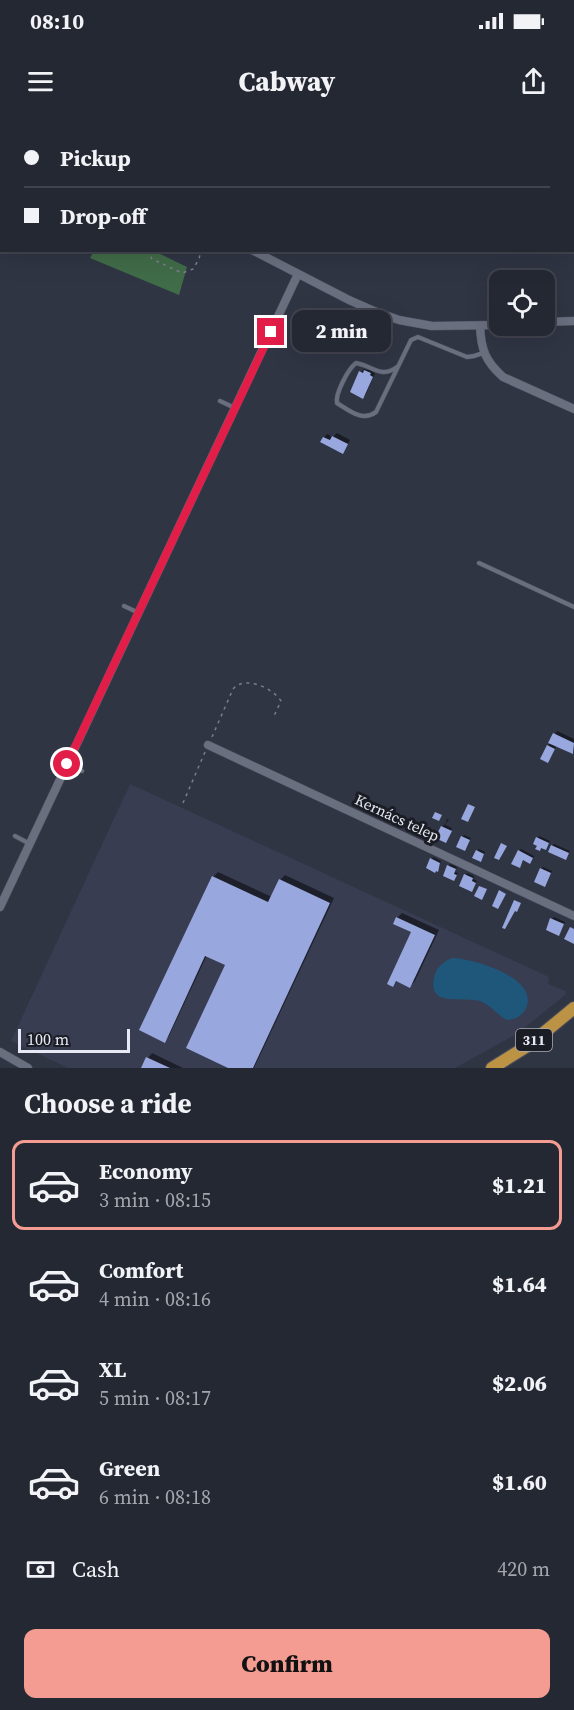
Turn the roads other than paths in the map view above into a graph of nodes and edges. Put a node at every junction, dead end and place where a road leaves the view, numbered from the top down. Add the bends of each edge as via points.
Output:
1 (256, 252) edge
2 (298, 274) junction
3 (574, 321) edge
4 (555, 322) edge
5 (480, 326) junction
6 (489, 326) edge
7 (484, 353) junction
8 (397, 367) junction
9 (220, 401) dead end
10 (235, 408) junction
11 (574, 410) edge
12 (479, 563) dead end
13 (124, 606) dead end
14 (574, 606) edge
15 (138, 613) junction
16 (208, 745) road end
17 (67, 764) junction
18 (82, 771) dead end
19 (15, 836) dead end
20 (30, 844) junction
21 (0, 907) edge
22 (574, 916) edge
23 (574, 1008) edge
24 (0, 1052) edge
25 (28, 1068) edge
26 (492, 1068) edge

1 - 2 street
2 - 5 street via 399,320 432,326
2 - 10 street
3 - 4 street
5 - 6 street
5 - 7 street
7 - 8 lane via 467,357 418,337 411,340
7 - 11 street via 503,377
8 - 8 lane via 376,412 370,416 363,418 337,404 336,398 356,363 384,373
9 - 10 lane
10 - 15 street
12 - 14 lane
13 - 15 lane
15 - 17 street
16 - 22 street, Kernács telep
17 - 18 lane
17 - 20 street
19 - 20 lane
20 - 21 street
23 - 26 main road, 311 via 529,1045
24 - 25 street

